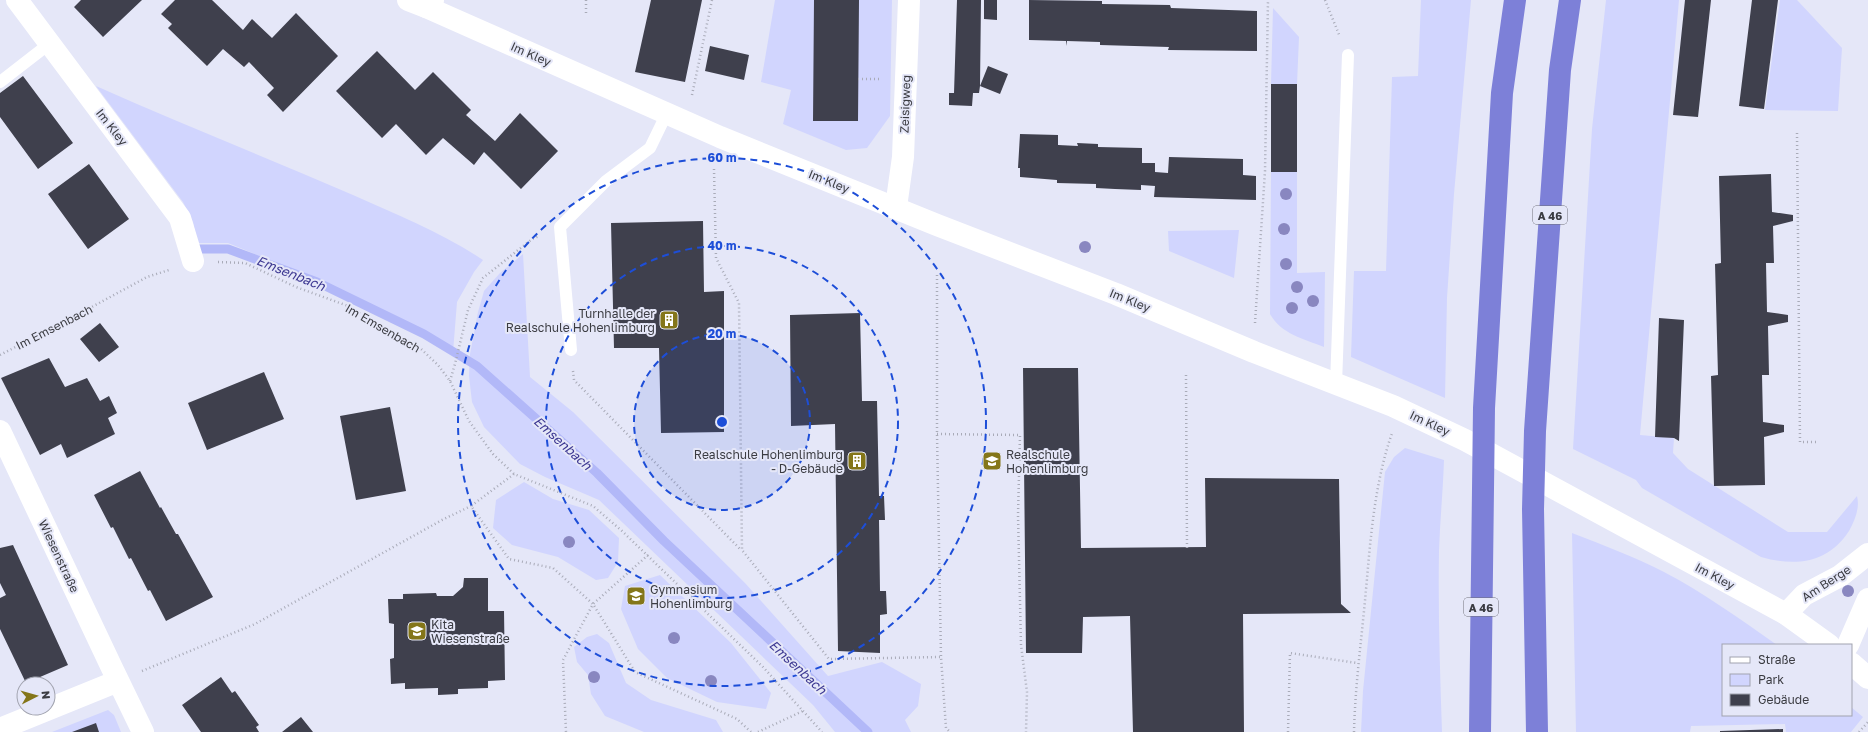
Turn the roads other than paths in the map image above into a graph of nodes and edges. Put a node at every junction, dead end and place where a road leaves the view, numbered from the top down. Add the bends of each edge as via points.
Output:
1 (17, 0) edge
2 (909, 0) edge
3 (1515, 0) edge
4 (1570, 0) edge
5 (422, 2) edge
6 (49, 44) junction
7 (1348, 56) road end
8 (0, 82) edge
9 (666, 115) junction
10 (896, 207) junction
11 (193, 261) road end
12 (571, 350) road end
13 (1336, 384) junction
14 (0, 431) edge
15 (1868, 554) edge
16 (1868, 599) edge
17 (1786, 614) junction
18 (1828, 644) edge
19 (1848, 644) edge
20 (1852, 664) edge
21 (1868, 678) edge
22 (118, 682) junction
23 (0, 729) edge
24 (143, 732) edge
25 (1480, 732) edge
26 (1537, 732) edge

1 - 6 street, Im Kley
2 - 10 street, Zeisigweg via 903,157
3 - 25 highway, A 46 via 1502,92 1484,408
4 - 26 highway, A 46 via 1560,70 1536,431 1533,509
5 - 9 street, Im Kley
6 - 8 lane
6 - 11 street, Im Kley via 180,218
7 - 13 lane
9 - 10 street, Im Kley
9 - 12 lane via 650,148 606,180 560,227
10 - 13 street, Im Kley
13 - 17 street, Im Kley via 1393,406 1465,440
14 - 22 street, Wiesenstraße
15 - 17 street, Am Berge via 1840,576 1804,595
16 - 19 street
17 - 18 street, Im Kley
20 - 21 street
22 - 23 street
22 - 24 street, Wiesenstraße

